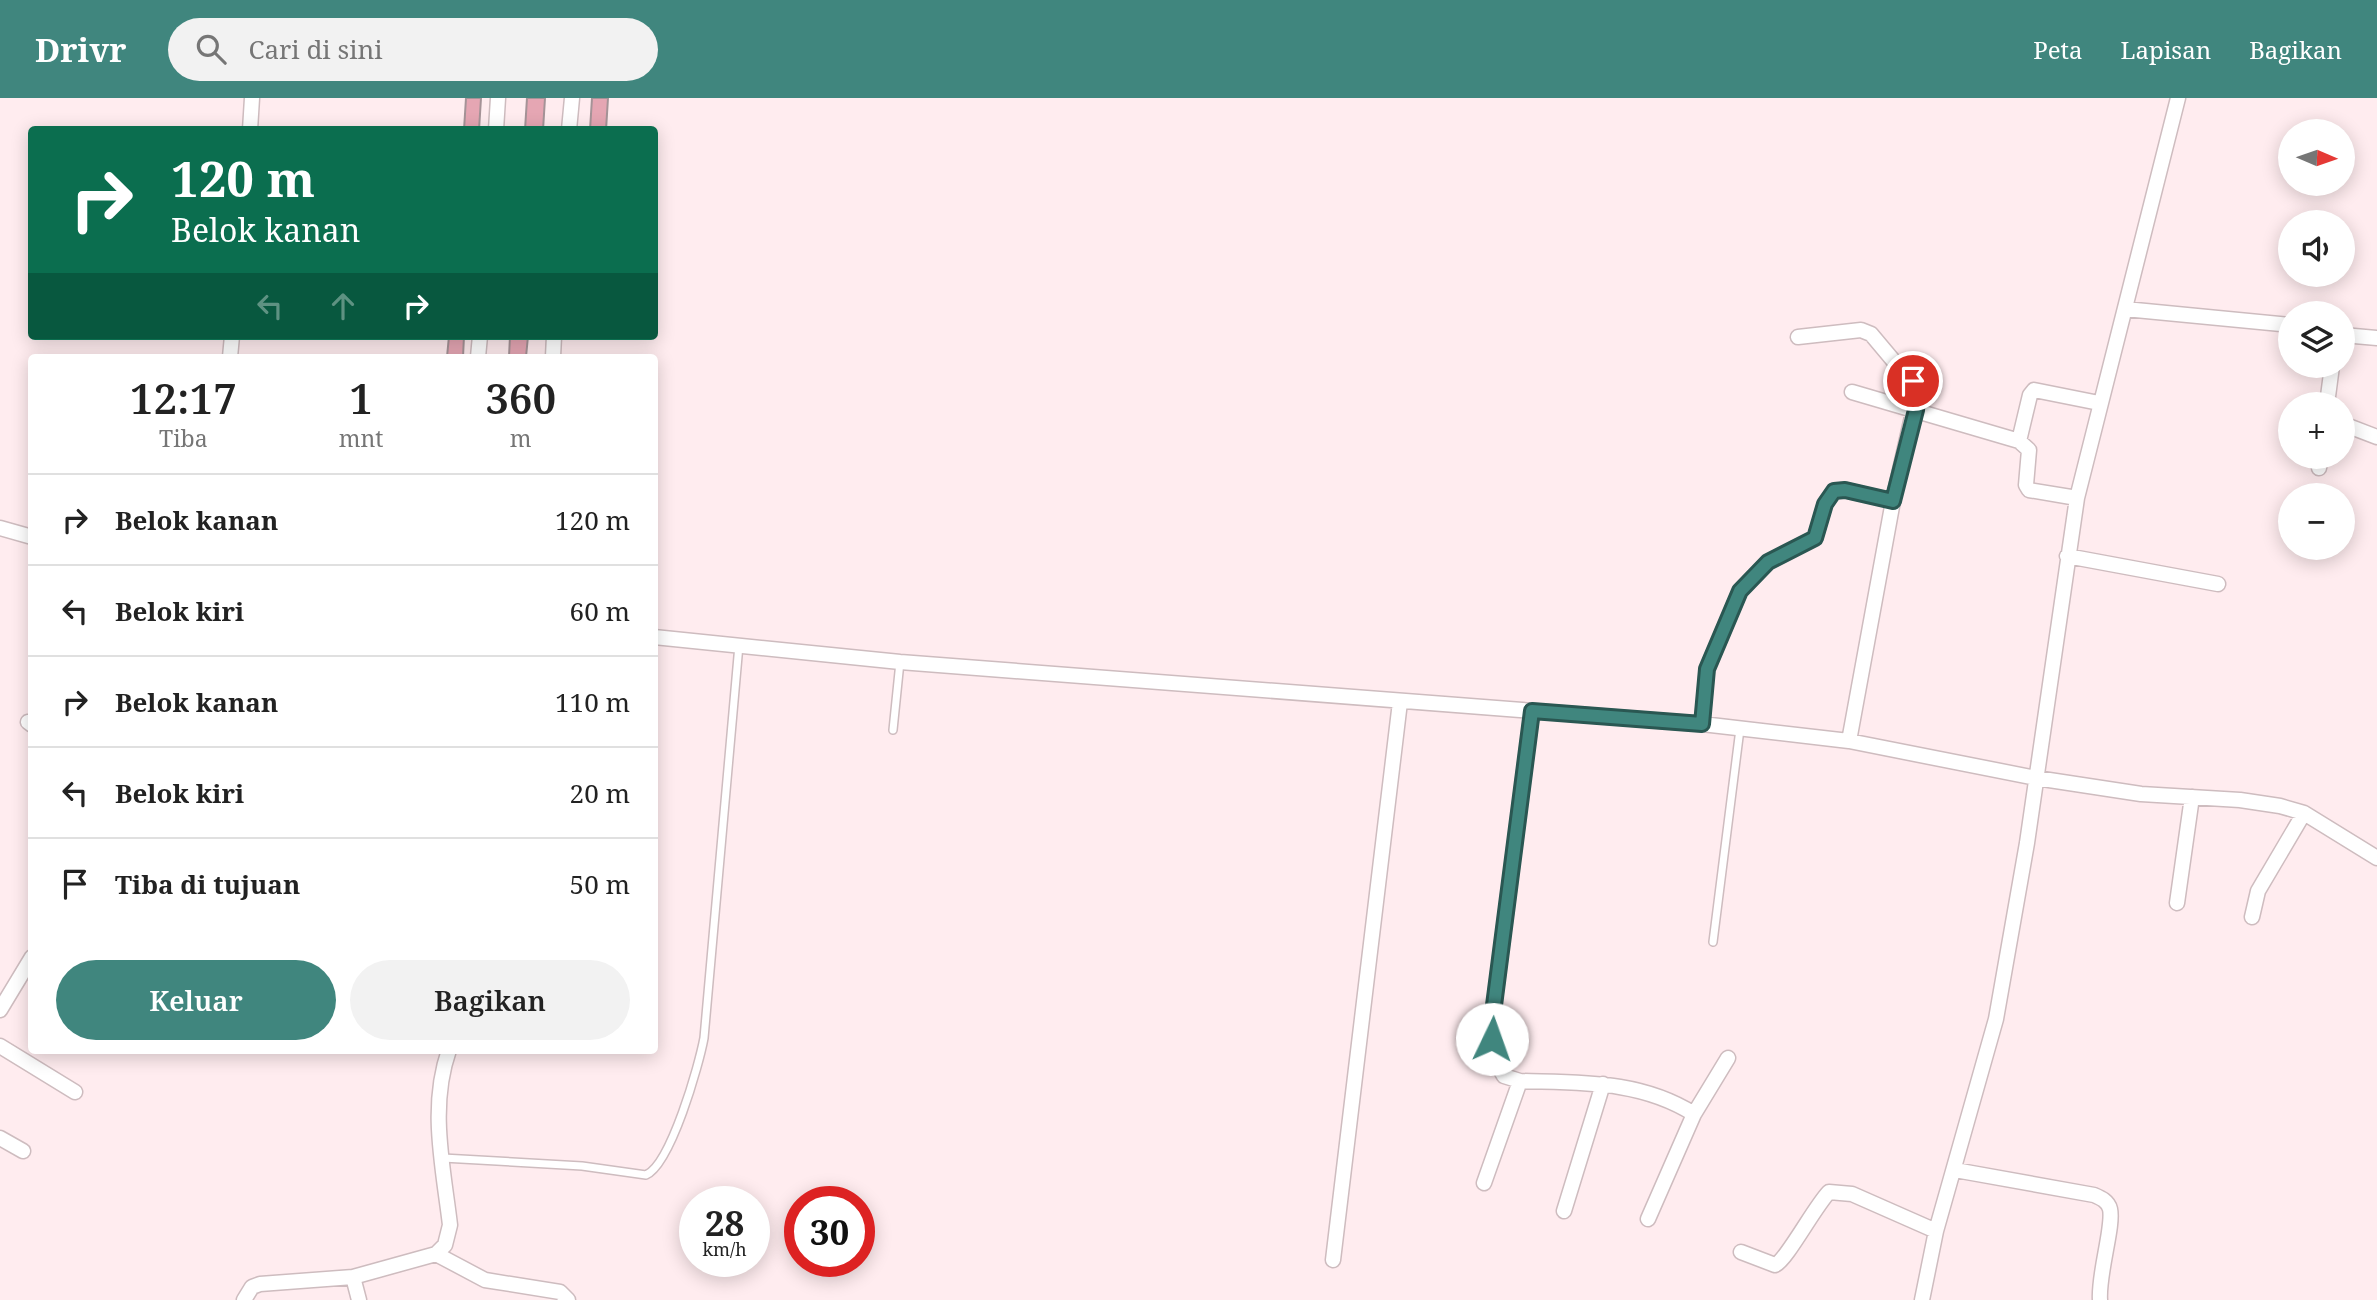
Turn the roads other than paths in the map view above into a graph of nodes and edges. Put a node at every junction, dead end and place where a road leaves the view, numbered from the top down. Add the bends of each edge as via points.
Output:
1 (252, 98) edge
2 (498, 98) edge
3 (572, 98) edge
4 (2178, 98) edge
5 (250, 126) edge
6 (496, 126) edge
7 (569, 126) edge
8 (2125, 309) junction
9 (2278, 324) edge
10 (2355, 336) edge
11 (1798, 337) dead end
12 (2377, 338) edge
13 (1852, 392) dead end
14 (2099, 403) junction
15 (1916, 410) junction
16 (2355, 429) edge
17 (2377, 437) edge
18 (2020, 441) junction
19 (2077, 498) junction
20 (1893, 501) junction
21 (0, 528) edge
22 (28, 536) edge
23 (2067, 556) junction
24 (2218, 584) dead end
25 (658, 637) edge
26 (739, 645) junction
27 (900, 662) junction
28 (1400, 702) junction
29 (1532, 711) junction
30 (1702, 724) junction
31 (1740, 728) junction
32 (893, 730) dead end
33 (1849, 741) junction
34 (2036, 778) junction
35 (2192, 797) junction
36 (2304, 813) junction
37 (2377, 858) edge
38 (2177, 903) dead end
39 (2252, 917) dead end
40 (1713, 942) dead end
41 (28, 964) edge
42 (0, 1010) edge
43 (0, 1046) edge
44 (448, 1054) edge
45 (1728, 1058) dead end
46 (1520, 1081) junction
47 (1603, 1084) junction
48 (75, 1092) dead end
49 (1694, 1114) junction
50 (0, 1138) edge
51 (23, 1151) dead end
52 (443, 1158) junction
53 (1955, 1170) junction
54 (1485, 1183) dead end
55 (1564, 1211) dead end
56 (1648, 1219) dead end
57 (1936, 1231) junction
58 (1741, 1252) dead end
59 (436, 1254) junction
60 (1333, 1260) dead end
61 (353, 1277) junction
62 (244, 1300) edge
63 (359, 1300) edge
64 (568, 1300) edge
65 (1922, 1300) edge
66 (2100, 1300) edge

1 - 5 street
2 - 6 street
3 - 7 street
4 - 8 street
8 - 9 street
8 - 14 street
10 - 12 street
11 - 15 street via 1861,330 1871,334 1918,390
13 - 15 street
14 - 18 street via 2035,390
14 - 19 street
15 - 18 street
15 - 20 street
16 - 17 street
18 - 19 street via 2029,450 2029,489
19 - 23 street
20 - 30 street via 1834,491 1815,538 1768,562 1749,579 1709,663
20 - 33 street
21 - 22 street
23 - 24 street
23 - 34 street
25 - 26 street
26 - 27 street
26 - 52 lane via 704,1038 697,1073 662,1161 646,1175 582,1166
27 - 28 street
27 - 32 lane
28 - 29 street
28 - 60 street
29 - 30 street
29 - 46 street via 1493,1013 1496,1067 1504,1076
30 - 31 street
31 - 33 street
31 - 40 lane
33 - 34 street
34 - 35 street
34 - 53 street via 1996,1019
35 - 36 street via 2240,800
35 - 38 street
36 - 37 street
36 - 39 street via 2258,891
41 - 42 street
43 - 48 street
44 - 52 street via 437,1103
45 - 49 street
46 - 47 street
46 - 54 street
47 - 49 street via 1651,1092
47 - 55 street
49 - 56 street
50 - 51 street
52 - 59 street via 450,1225 446,1245
53 - 57 street
53 - 66 street via 2105,1200 2111,1210
57 - 58 street via 1852,1194 1829,1192 1781,1262 1775,1265
57 - 65 street
59 - 61 street
59 - 64 street via 485,1280 560,1292
61 - 62 street via 260,1284 252,1287
61 - 63 street

